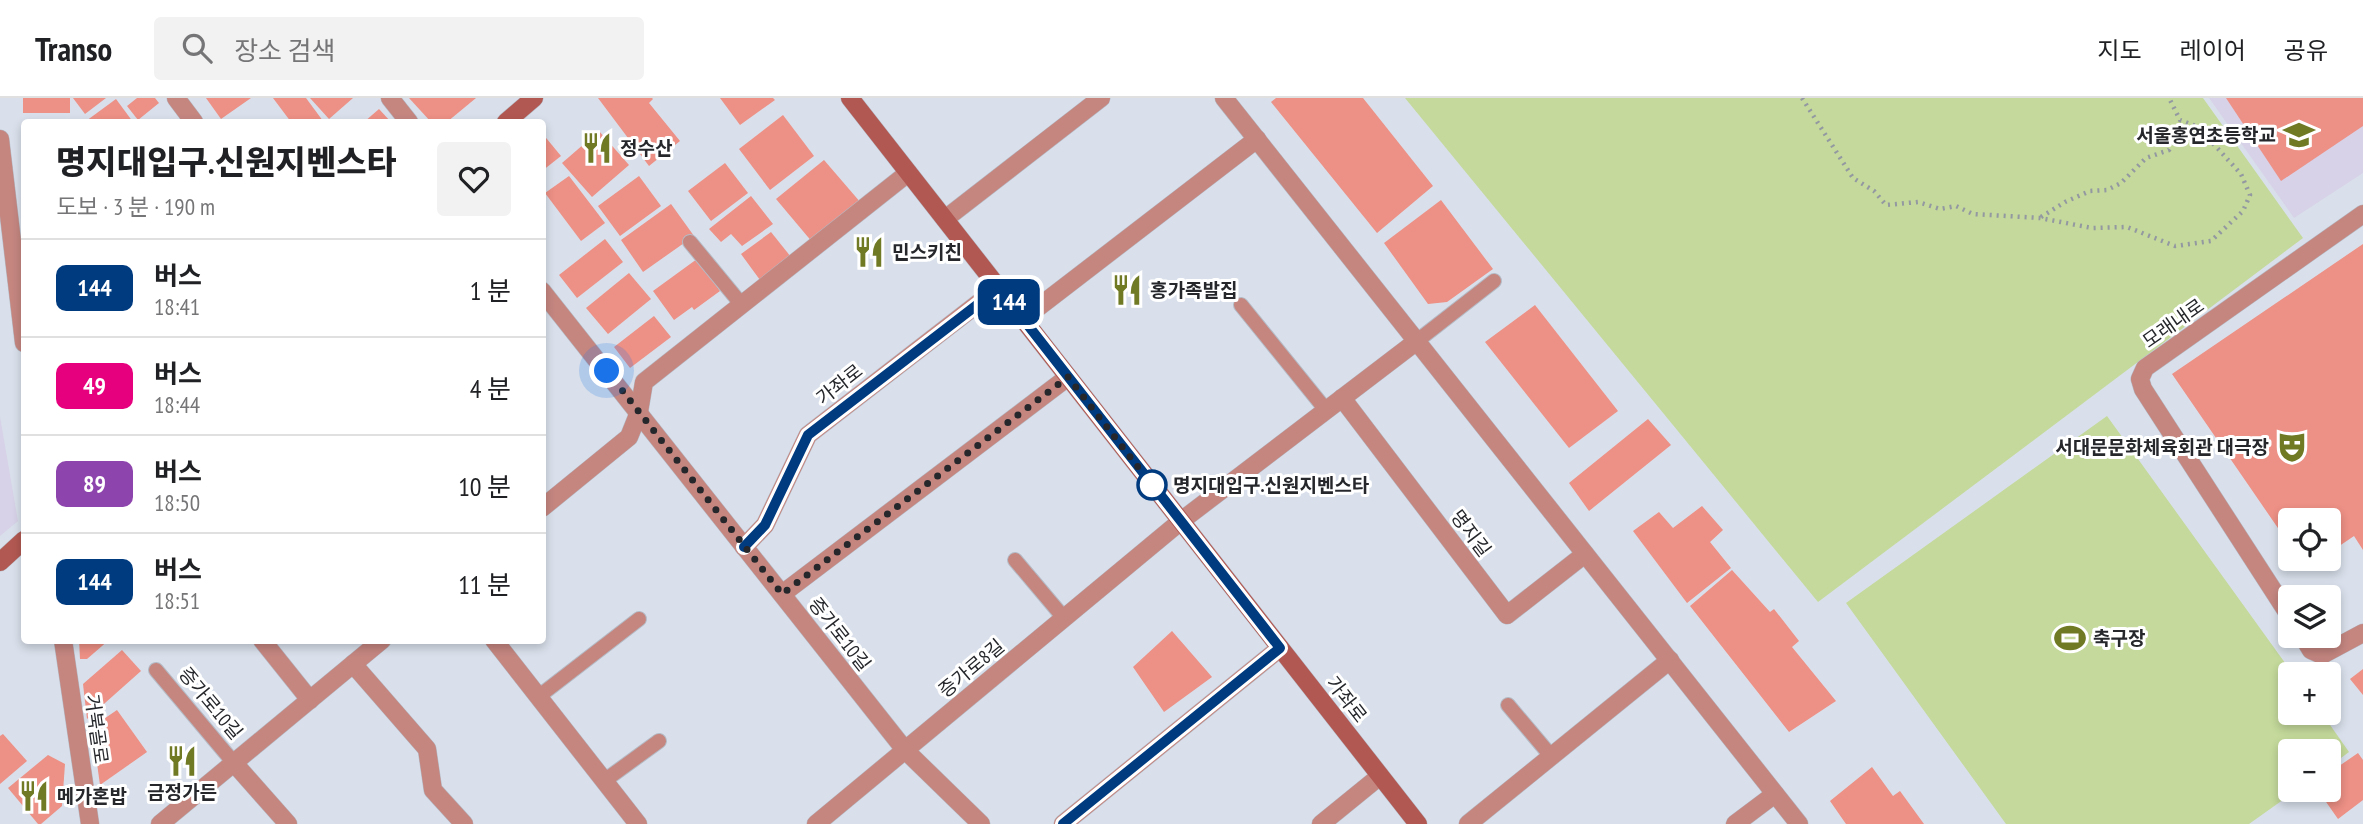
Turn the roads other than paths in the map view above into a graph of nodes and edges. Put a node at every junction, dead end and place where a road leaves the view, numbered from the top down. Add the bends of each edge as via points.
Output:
1 (176, 98) edge
2 (390, 98) edge
3 (534, 98) edge
4 (850, 98) edge
5 (1101, 98) edge
6 (1224, 98) edge
7 (192, 119) edge
8 (408, 119) edge
9 (510, 119) edge
10 (0, 139) edge
11 (1257, 139) junction
12 (908, 173) junction
13 (2363, 214) edge
14 (945, 219) junction
15 (690, 242) dead end
16 (1494, 281) dead end
17 (999, 288) junction
18 (546, 296) edge
19 (741, 305) junction
20 (1241, 305) dead end
21 (21, 318) edge
22 (1023, 319) junction
23 (1417, 341) junction
24 (1068, 377) junction
25 (1342, 398) junction
26 (1326, 410) junction
27 (639, 412) junction
28 (546, 505) edge
29 (1181, 521) junction
30 (21, 543) edge
31 (744, 547) junction
32 (1585, 554) junction
33 (1015, 560) dead end
34 (0, 562) edge
35 (782, 594) junction
36 (2278, 598) edge
37 (1064, 618) junction
38 (639, 619) dead end
39 (2363, 633) edge
40 (64, 644) edge
41 (265, 644) edge
42 (377, 644) edge
43 (497, 644) edge
44 (2341, 645) edge
45 (1280, 648) junction
46 (2310, 648) edge
47 (2335, 648) edge
48 (1670, 660) junction
49 (354, 664) junction
50 (156, 670) dead end
51 (538, 697) junction
52 (310, 699) junction
53 (1508, 705) dead end
54 (659, 741) dead end
55 (905, 750) junction
56 (1551, 757) junction
57 (234, 763) junction
58 (1380, 776) junction
59 (604, 781) junction
60 (1775, 794) junction
61 (629, 821) edge
62 (90, 824) edge
63 (160, 824) edge
64 (288, 824) edge
65 (464, 824) edge
66 (816, 824) edge
67 (981, 824) edge
68 (1063, 824) edge
69 (1321, 824) edge
70 (1418, 824) edge
71 (1468, 824) edge
72 (1735, 824) edge
73 (1799, 824) edge

1 - 7 street
2 - 8 street
3 - 9 main road
4 - 12 main road, 가좌로
5 - 14 street
6 - 11 street
10 - 21 street
11 - 22 street
11 - 23 street
12 - 14 main road, 가좌로
12 - 19 street
13 - 36 street, 모래내로 via 2141,375 2143,389
14 - 17 main road, 가좌로
15 - 19 lane
16 - 23 lane
17 - 22 main road, 가좌로
17 - 31 street, 가좌로 via 808,435 765,525
18 - 27 street
19 - 27 street via 644,382
20 - 26 lane
22 - 24 main road, 가좌로
23 - 25 street
23 - 32 street
24 - 29 main road, 가좌로
24 - 35 street
25 - 26 street
25 - 32 street, 명지길 via 1507,615
26 - 29 street
27 - 28 street via 629,437
27 - 31 street, 증가로10길
29 - 37 street, 증가로8길
29 - 45 main road, 가좌로
30 - 34 main road
31 - 35 street, 증가로10길
32 - 48 street
33 - 37 lane
35 - 55 street, 증가로10길
37 - 55 street, 증가로8길
38 - 51 lane
39 - 44 street
40 - 62 street, 거북골로
41 - 52 street
42 - 49 street, 증가로10길
43 - 51 street
45 - 58 main road, 가좌로
45 - 68 street
46 - 47 street via 2322,655
48 - 56 street
48 - 60 street
49 - 52 street, 증가로10길
49 - 65 street via 427,750 433,790
50 - 57 lane, 증가로10길
51 - 59 street
52 - 57 street, 증가로10길
53 - 56 lane
54 - 59 lane
55 - 66 street, 증가로8길
55 - 67 street
56 - 71 street
57 - 63 street, 증가로10길
57 - 64 street, 증가로10길
58 - 69 street
58 - 70 main road, 가좌로
59 - 61 street
60 - 72 street
60 - 73 street

